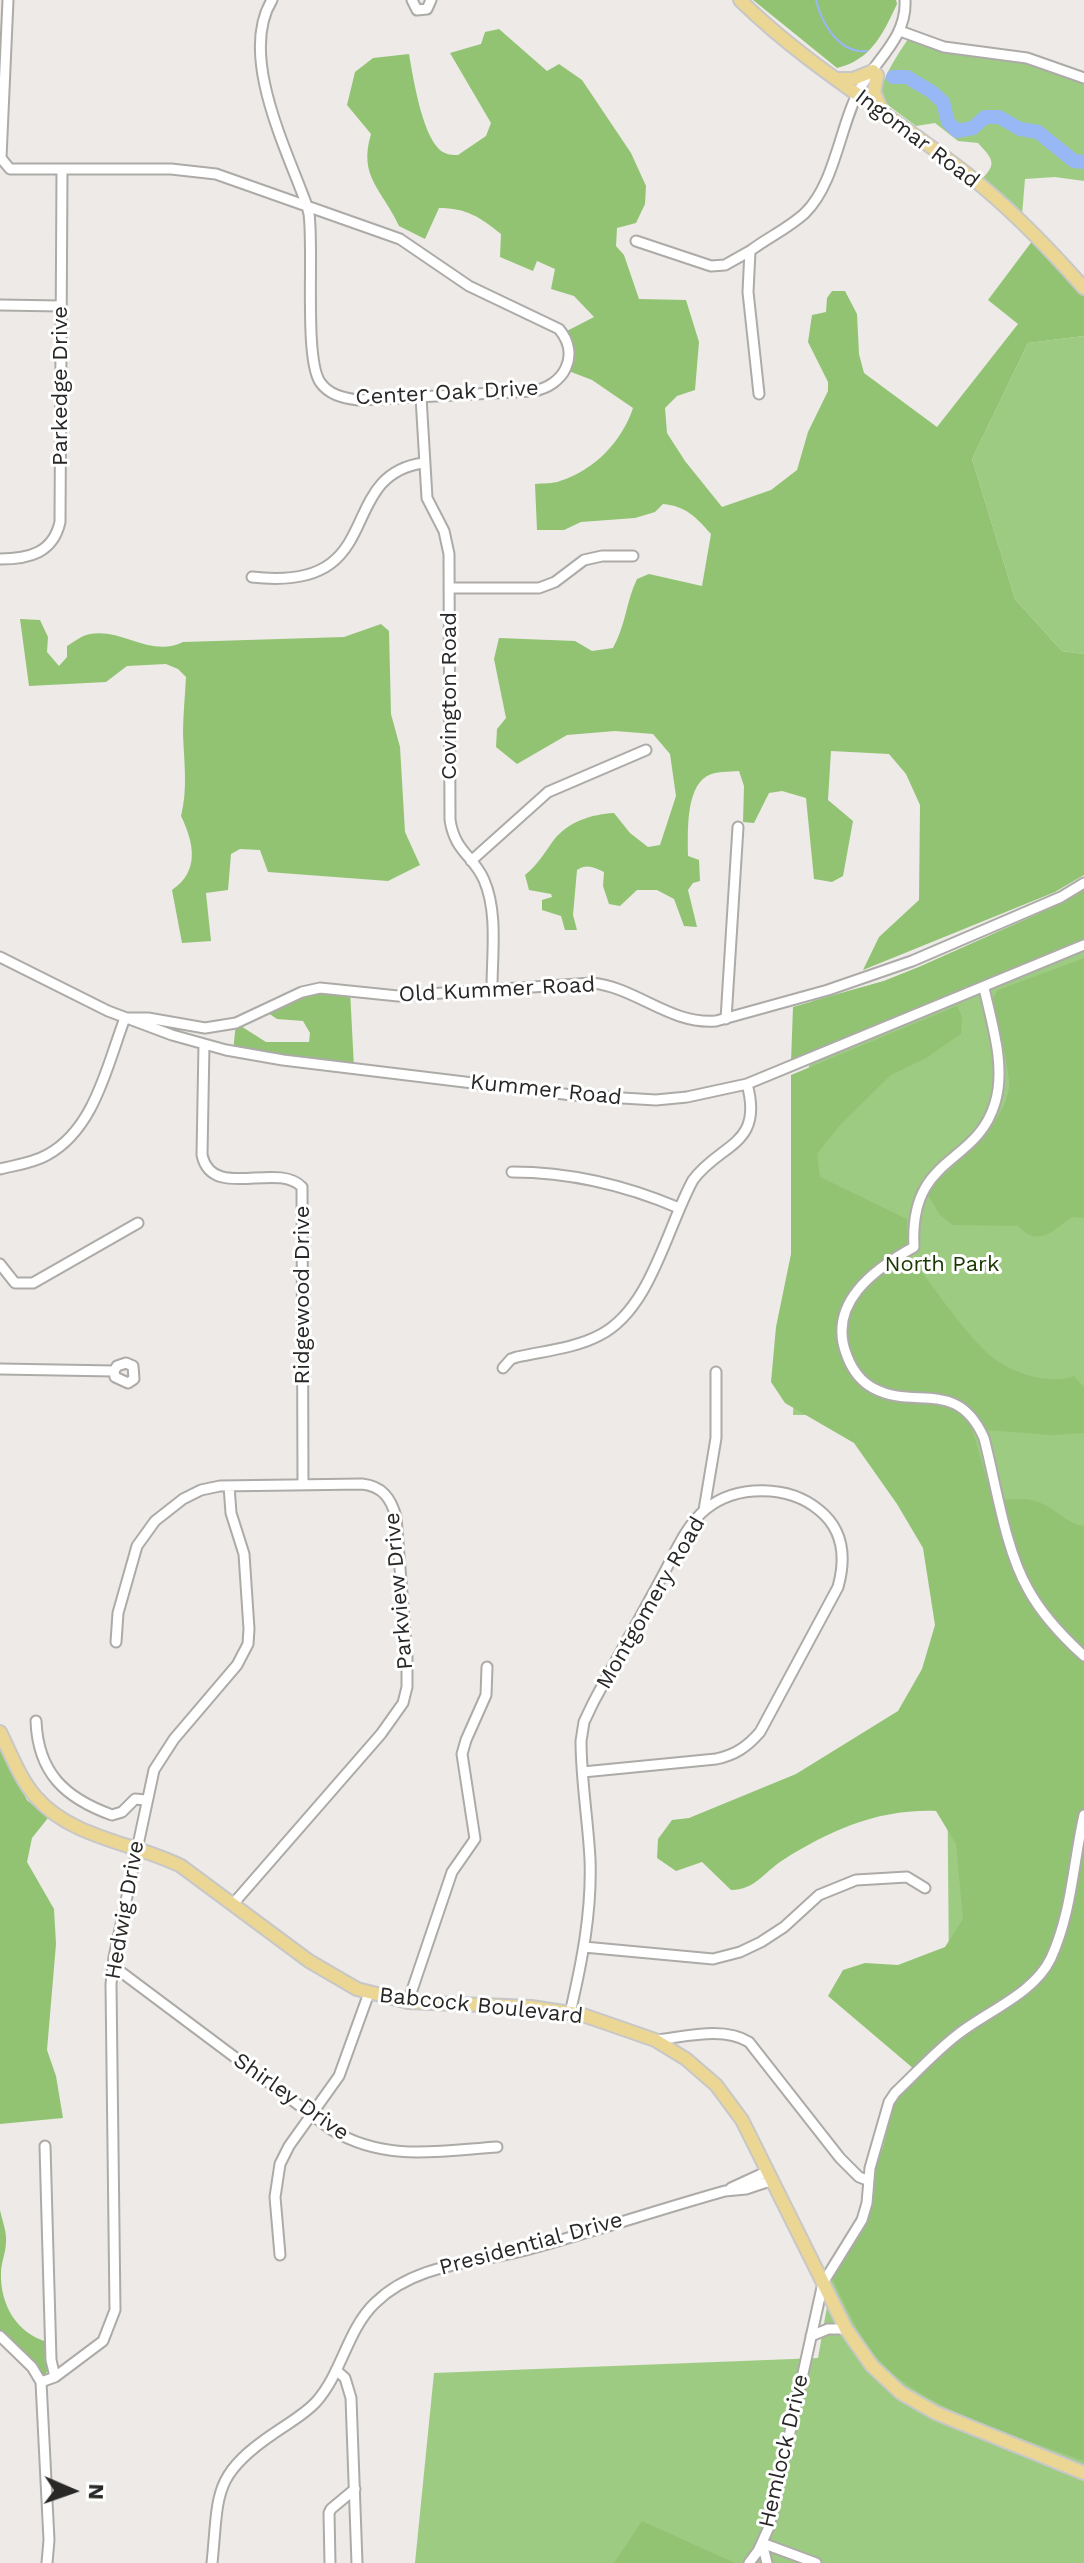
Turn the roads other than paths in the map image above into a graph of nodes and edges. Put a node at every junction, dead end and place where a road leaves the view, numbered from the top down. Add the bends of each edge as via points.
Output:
1 (8, 0) edge
2 (272, 0) edge
3 (412, 0) edge
4 (431, 0) edge
5 (740, 0) edge
6 (905, 0) edge
7 (900, 31) junction
8 (875, 73) junction
9 (1084, 78) edge
10 (836, 79) junction
11 (2, 85) edge
12 (857, 94) junction
13 (882, 112) junction
14 (62, 171) junction
15 (307, 206) junction
16 (636, 241) dead end
17 (750, 251) junction
18 (1084, 288) edge
19 (0, 305) edge
20 (61, 306) junction
21 (759, 394) dead end
22 (421, 397) junction
23 (423, 463) junction
24 (633, 556) dead end
25 (0, 559) edge
26 (252, 577) dead end
27 (451, 588) junction
28 (646, 750) dead end
29 (738, 827) dead end
30 (471, 861) junction
31 (1084, 883) edge
32 (1084, 945) edge
33 (0, 957) edge
34 (492, 988) junction
35 (984, 988) junction
36 (125, 1018) junction
37 (726, 1019) junction
38 (204, 1044) junction
39 (747, 1084) junction
40 (0, 1169) edge
41 (512, 1172) dead end
42 (679, 1208) junction
43 (138, 1223) dead end
44 (0, 1264) edge
45 (503, 1368) dead end
46 (0, 1369) edge
47 (114, 1371) dead end
48 (716, 1372) dead end
49 (303, 1484) junction
50 (229, 1486) junction
51 (704, 1510) junction
52 (116, 1642) dead end
53 (1084, 1656) edge
54 (487, 1667) dead end
55 (36, 1721) dead end
56 (0, 1732) edge
57 (583, 1772) junction
58 (146, 1800) junction
59 (1084, 1815) edge
60 (137, 1848) junction
61 (925, 1888) dead end
62 (233, 1904) junction
63 (584, 1947) junction
64 (113, 1966) junction
65 (369, 1993) junction
66 (408, 2002) junction
67 (570, 2013) junction
68 (655, 2040) junction
69 (312, 2116) junction
70 (45, 2146) dead end
71 (497, 2147) dead end
72 (770, 2175) junction
73 (867, 2180) junction
74 (280, 2255) dead end
75 (823, 2283) junction
76 (846, 2329) junction
77 (0, 2336) edge
78 (811, 2336) junction
79 (336, 2370) junction
80 (55, 2377) junction
81 (41, 2382) junction
82 (1084, 2473) edge
83 (355, 2489) junction
84 (762, 2543) junction
85 (47, 2563) edge
86 (212, 2563) edge
87 (330, 2563) edge
88 (357, 2563) edge
89 (749, 2563) edge
90 (767, 2563) edge
91 (816, 2563) edge

1 - 11 street
2 - 15 street, Center Oak Drive via 260,32 262,69
3 - 4 street via 417,10 427,9
5 - 10 main road, Ingomar Road
6 - 7 street
7 - 8 street via 898,43
7 - 9 street via 944,47 1027,58
8 - 10 main road
8 - 12 street
8 - 13 main road via 874,92
10 - 12 main road, Ingomar Road
11 - 14 street via 3,163 15,170
12 - 13 main road, Ingomar Road
12 - 17 street via 820,192 805,213
13 - 18 main road, Ingomar Road via 987,191
14 - 15 street via 205,171
14 - 20 street, Parkedge Drive
15 - 22 street, Center Oak Drive via 314,367 320,382 347,399
15 - 22 street, Center Oak Drive via 404,242 469,286 555,326 566,338 569,364 549,387
16 - 17 street via 711,266 725,265
17 - 21 street via 748,292
19 - 20 street
20 - 25 street, Parkedge Drive via 58,529 52,542 33,556
22 - 23 street, Covington Road
23 - 26 street via 383,480 347,547 330,565 293,579
23 - 27 street, Covington Road via 427,498 448,546
24 - 27 street via 584,560 539,588
27 - 30 street, Covington Road via 450,820 456,843
28 - 30 street via 548,792
29 - 37 street
30 - 34 street, Covington Road via 490,899
31 - 37 street, Old Kummer Road via 912,961
32 - 35 street, Kummer Road
33 - 36 street, Kummer Road
34 - 36 street, Old Kummer Road via 398,996 312,989 236,1023 205,1028
34 - 37 street, Old Kummer Road via 601,984 684,1018
35 - 39 street, Kummer Road
35 - 53 street via 999,1077 993,1111 924,1187 914,1213 914,1247 876,1270 853,1294 843,1342 852,1367 870,1386 952,1403 976,1422 1026,1586 1045,1616
36 - 38 street, Kummer Road
36 - 40 street via 90,1109 74,1134 43,1157
38 - 39 street, Kummer Road via 301,1062 621,1100 677,1099
38 - 49 street, Ridgewood Drive via 204,1163 220,1177 285,1178 302,1187
39 - 42 street via 751,1106 746,1127 734,1145 701,1169
41 - 42 street via 595,1180
42 - 45 street via 641,1294 613,1327 589,1340 511,1359
43 - 44 street via 33,1283 15,1283
46 - 47 street
48 - 51 street via 716,1438
49 - 50 street, Parkview Drive
49 - 62 street, Parkview Drive via 369,1485 391,1503 407,1687 399,1710 381,1734
50 - 52 street, Parkview Drive via 183,1499 142,1537 125,1583
50 - 58 street, Hedwig Drive via 244,1554 248,1644 237,1665 162,1756
51 - 57 street, Montgomery Road via 683,1538 584,1722
51 - 57 street, Montgomery Road via 762,1491 811,1504 831,1522 842,1548 842,1574 833,1599 760,1732 741,1750 716,1759
54 - 66 street via 486,1695 462,1754 475,1839 447,1883
55 - 58 street via 43,1759 69,1794 112,1815 135,1799
56 - 60 main road, Babcock Boulevard via 25,1782 46,1807 79,1827
57 - 63 street, Montgomery Road via 590,1883
58 - 60 street, Hedwig Drive
59 - 73 street, Hemlock Drive via 1068,1905 1046,1966 1027,1987 956,2035 895,2093
60 - 62 main road, Babcock Boulevard via 181,1866
60 - 64 street, Hedwig Drive
61 - 63 street via 907,1877 856,1880 819,1895 761,1942 713,1959
62 - 65 main road, Babcock Boulevard via 321,1970
63 - 67 street, Montgomery Road
64 - 69 street, Shirley Drive
64 - 80 street, Hedwig Drive via 115,2310 103,2341
65 - 66 main road, Babcock Boulevard
65 - 69 street via 339,2076
66 - 67 main road, Babcock Boulevard
67 - 68 main road, Babcock Boulevard
68 - 72 main road, Babcock Boulevard via 716,2085 742,2120
68 - 73 street via 726,2034 749,2042 840,2158
69 - 71 street, Shirley Drive via 354,2142 386,2151
69 - 74 street via 289,2146 276,2178
70 - 80 street
72 - 75 main road, Babcock Boulevard
72 - 79 street, Presidential Drive via 533,2248 425,2273 374,2303
73 - 75 street, Hemlock Drive via 862,2220
75 - 76 main road, Babcock Boulevard
75 - 78 street, Hemlock Drive
76 - 78 street
76 - 82 main road, Babcock Boulevard via 872,2366 917,2403
77 - 81 street
78 - 84 street, Hemlock Drive
79 - 83 street via 345,2378 351,2398
79 - 86 street, Presidential Drive via 315,2403 251,2449 230,2471 216,2505
80 - 81 street, Hedwig Drive
81 - 85 street
83 - 87 street via 329,2513
83 - 88 street
84 - 89 street, Hemlock Drive
84 - 90 street
84 - 91 street

